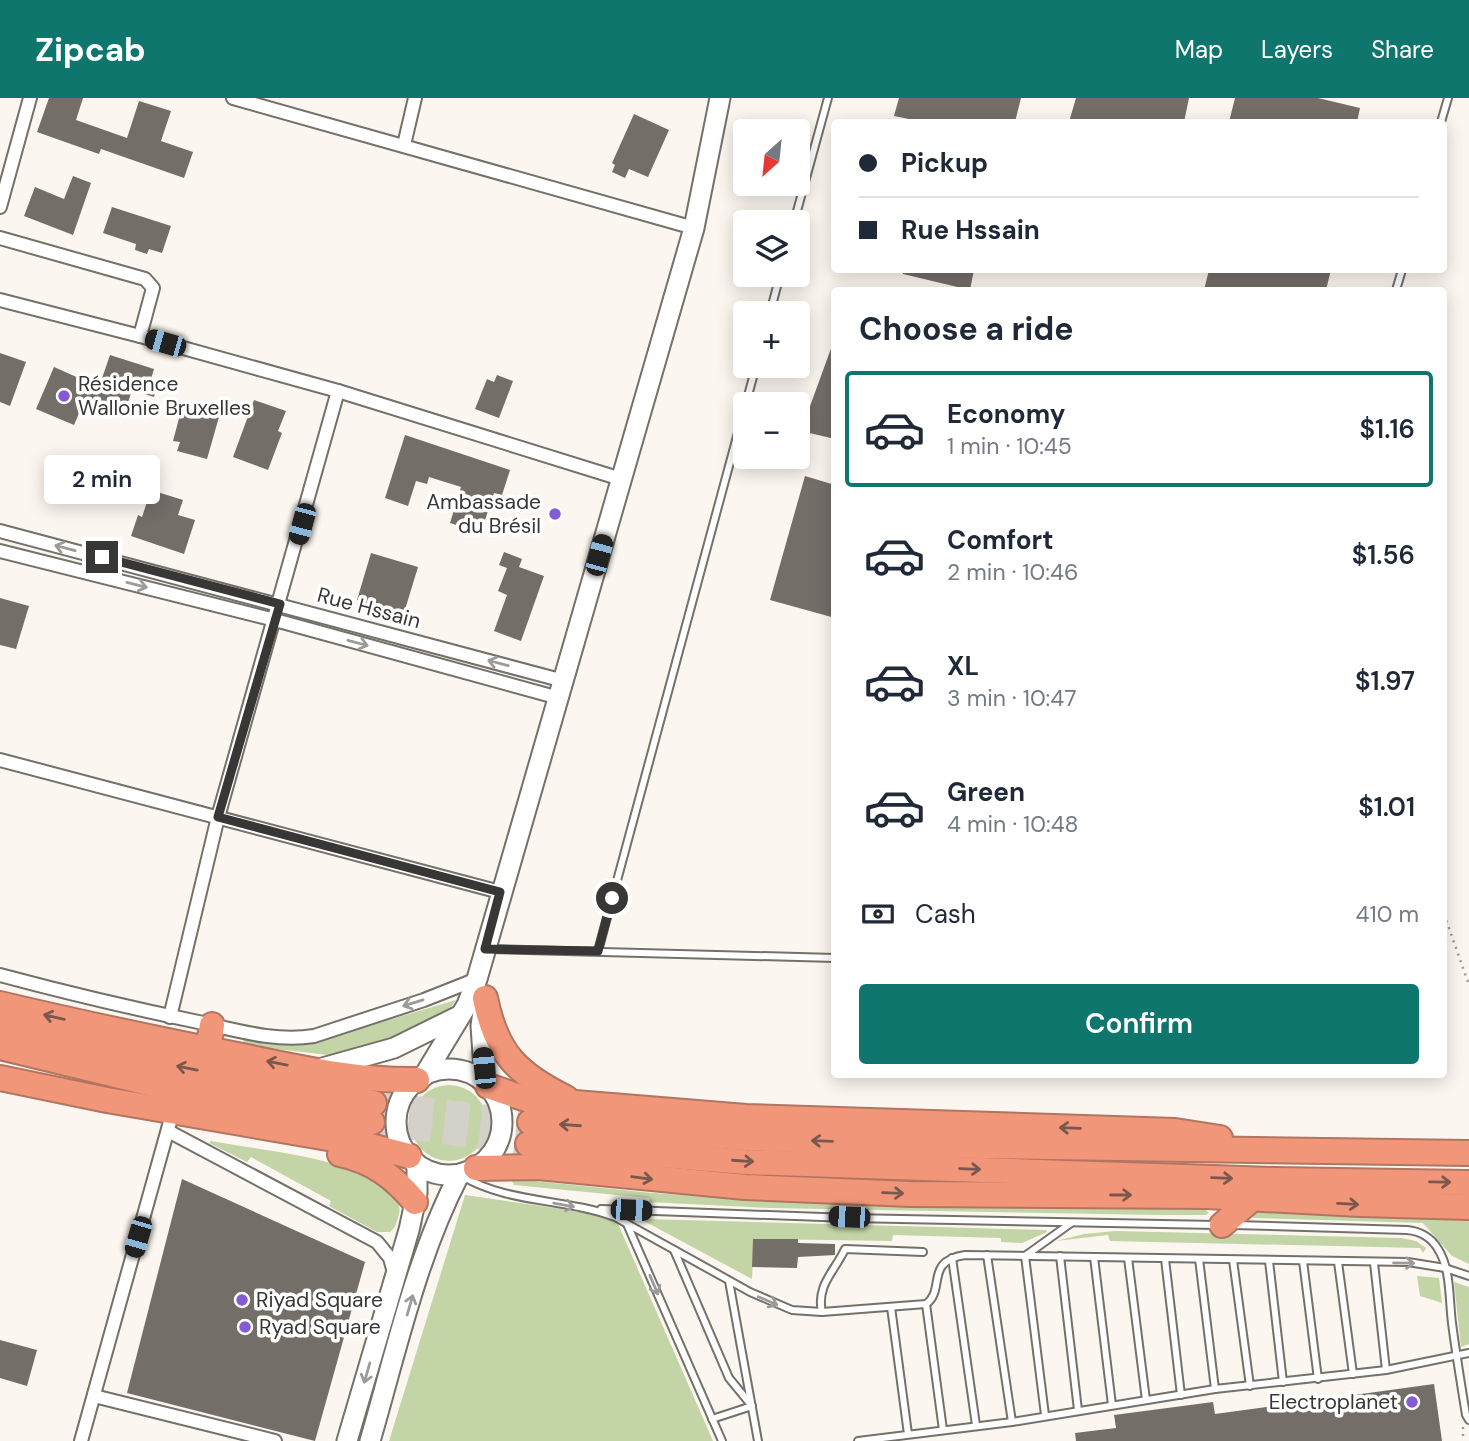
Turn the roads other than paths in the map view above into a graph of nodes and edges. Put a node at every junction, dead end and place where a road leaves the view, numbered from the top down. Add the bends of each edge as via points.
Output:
1 (30, 98) edge
2 (233, 98) edge
3 (415, 98) edge
4 (720, 98) edge
5 (828, 98) edge
6 (1448, 98) edge
7 (1442, 119) edge
8 (404, 145) junction
9 (0, 207) edge
10 (797, 210) edge
11 (694, 228) junction
12 (0, 238) edge
13 (0, 300) edge
14 (140, 336) junction
15 (753, 378) edge
16 (338, 391) junction
17 (621, 479) junction
18 (0, 531) edge
19 (0, 551) edge
20 (280, 604) junction
21 (275, 620) junction
22 (562, 690) junction
23 (0, 760) edge
24 (218, 817) junction
25 (500, 892) junction
26 (485, 949) junction
27 (598, 951) junction
28 (831, 958) edge
29 (0, 975) edge
30 (481, 988) junction
31 (0, 1004) edge
32 (170, 1017) junction
33 (458, 1017) junction
34 (0, 1025) edge
35 (212, 1025) junction
36 (0, 1047) edge
37 (208, 1050) junction
38 (313, 1070) junction
39 (0, 1078) edge
40 (421, 1078) junction
41 (486, 1085) junction
42 (580, 1104) junction
43 (171, 1121) junction
44 (275, 1129) junction
45 (1258, 1151) junction
46 (1469, 1153) edge
47 (413, 1161) junction
48 (465, 1173) junction
49 (1274, 1180) junction
50 (1469, 1183) edge
51 (1252, 1199) junction
52 (415, 1202) junction
53 (1469, 1207) edge
54 (592, 1209) junction
55 (626, 1222) junction
56 (1072, 1222) junction
57 (1222, 1225) junction
58 (409, 1230) junction
59 (377, 1242) junction
60 (673, 1248) junction
61 (923, 1252) dead end
62 (987, 1255) junction
63 (1025, 1256) junction
64 (1060, 1256) junction
65 (1094, 1257) junction
66 (952, 1258) junction
67 (1128, 1258) junction
68 (1165, 1259) junction
69 (1199, 1259) junction
70 (1233, 1260) junction
71 (1269, 1261) junction
72 (1303, 1261) junction
73 (1338, 1262) junction
74 (1374, 1263) junction
75 (1445, 1268) junction
76 (1469, 1276) edge
77 (395, 1277) junction
78 (730, 1281) junction
79 (926, 1304) junction
80 (891, 1307) junction
81 (822, 1312) junction
82 (1469, 1353) edge
83 (1456, 1357) junction
84 (1386, 1370) junction
85 (1353, 1374) junction
86 (1318, 1379) junction
87 (1283, 1382) junction
88 (1250, 1386) junction
89 (1215, 1389) junction
90 (1181, 1395) junction
91 (94, 1396) junction
92 (1146, 1400) junction
93 (752, 1405) junction
94 (1112, 1405) junction
95 (1078, 1410) junction
96 (1045, 1415) junction
97 (712, 1419) junction
98 (1469, 1420) edge
99 (1012, 1422) junction
100 (976, 1425) junction
101 (943, 1430) junction
102 (908, 1434) junction
103 (874, 1440) edge
104 (82, 1441) edge
105 (275, 1441) edge
106 (347, 1441) edge
107 (370, 1441) edge
108 (722, 1441) edge
109 (758, 1441) edge
110 (858, 1441) edge

1 - 9 street
2 - 8 street
3 - 8 street
4 - 11 street
5 - 10 lane
6 - 7 lane
8 - 11 street
11 - 17 street
12 - 14 street via 145,279 153,288
13 - 14 street
14 - 16 street
15 - 27 lane
16 - 17 street
16 - 20 street
17 - 22 street
20 -> 18 street, Rue Hssain
19 -> 21 street, Rue Hssain
20 - 21 street
22 -> 20 street, Rue Hssain
21 -> 22 street, Rue Hssain
21 - 24 street
22 - 25 street
23 - 24 street
24 - 25 street
24 - 32 street
25 - 26 street
26 - 27 lane
26 - 30 street
27 - 28 lane
29 - 32 street
30 - 33 street
30 -> 35 street via 424,1000 314,1036 283,1038
30 - 41 street
30 - 42 highway via 489,1020 510,1060 531,1079
37 -> 31 highway
32 - 35 street
33 - 38 street via 394,1048
33 - 40 street
36 -> 34 highway via 178,1090 373,1113
35 - 37 highway
38 -> 37 highway
38 - 40 highway via 388,1080
39 - 43 highway
40 - 41 street via 449,1069
40 - 47 street via 404,1096 397,1116 401,1144
41 - 42 highway via 526,1099
41 - 48 street via 501,1110 501,1137 487,1160
45 -> 42 highway via 1175,1131 746,1117
43 - 44 highway
43 - 59 street
43 - 91 street
44 - 47 highway via 363,1144
44 - 52 highway via 305,1147 377,1167
45 - 46 highway
45 -> 49 highway via 529,1133 746,1162
47 - 48 street via 437,1174
47 - 52 street
48 -> 51 highway via 538,1167 745,1187 855,1192
48 -> 54 lane via 497,1191
107 -> 48 street via 440,1215
49 -> 50 highway
49 - 51 highway
51 -> 53 highway
51 - 57 highway
52 - 58 street
54 - 55 lane
54 - 56 lane
55 - 60 lane
55 -> 97 lane
56 - 57 lane
56 - 63 lane
57 - 75 lane via 1414,1231 1437,1246
58 - 59 street via 395,1240
58 - 77 street
59 - 77 street via 390,1258
60 - 78 lane
60 - 93 lane via 729,1378
61 - 81 lane via 845,1249 821,1289
62 - 63 lane
62 - 66 lane
62 - 99 lane
63 - 64 lane
63 - 96 lane
64 - 65 lane
64 - 95 lane
65 - 67 lane
65 - 94 lane
66 - 79 lane via 940,1269 933,1298
66 - 100 lane
67 - 68 lane
67 - 92 lane
68 - 69 lane
68 - 90 lane
69 - 70 lane
69 - 89 lane
70 - 71 lane
70 - 88 lane
71 - 72 lane
71 - 87 lane
72 - 73 lane
72 - 86 lane
73 - 74 lane
73 - 85 lane
74 -> 75 lane
74 - 84 lane
75 - 76 lane
75 - 83 lane
77 -> 106 street
78 -> 81 lane via 778,1305
78 - 93 lane
79 - 80 lane
79 - 101 lane
80 - 81 lane
80 - 102 lane
82 - 83 lane
83 - 84 lane
83 - 98 lane
84 - 85 lane
85 - 86 lane
86 - 87 lane
87 - 88 lane
88 - 89 lane
89 - 90 lane
90 - 92 lane
91 - 104 street
91 - 105 street
92 - 94 lane
93 - 97 lane
93 - 109 lane
94 - 95 lane
95 - 96 lane
96 - 99 lane
97 - 108 lane
99 - 100 lane
100 - 101 lane
101 - 102 lane
102 - 103 lane
103 - 110 lane

